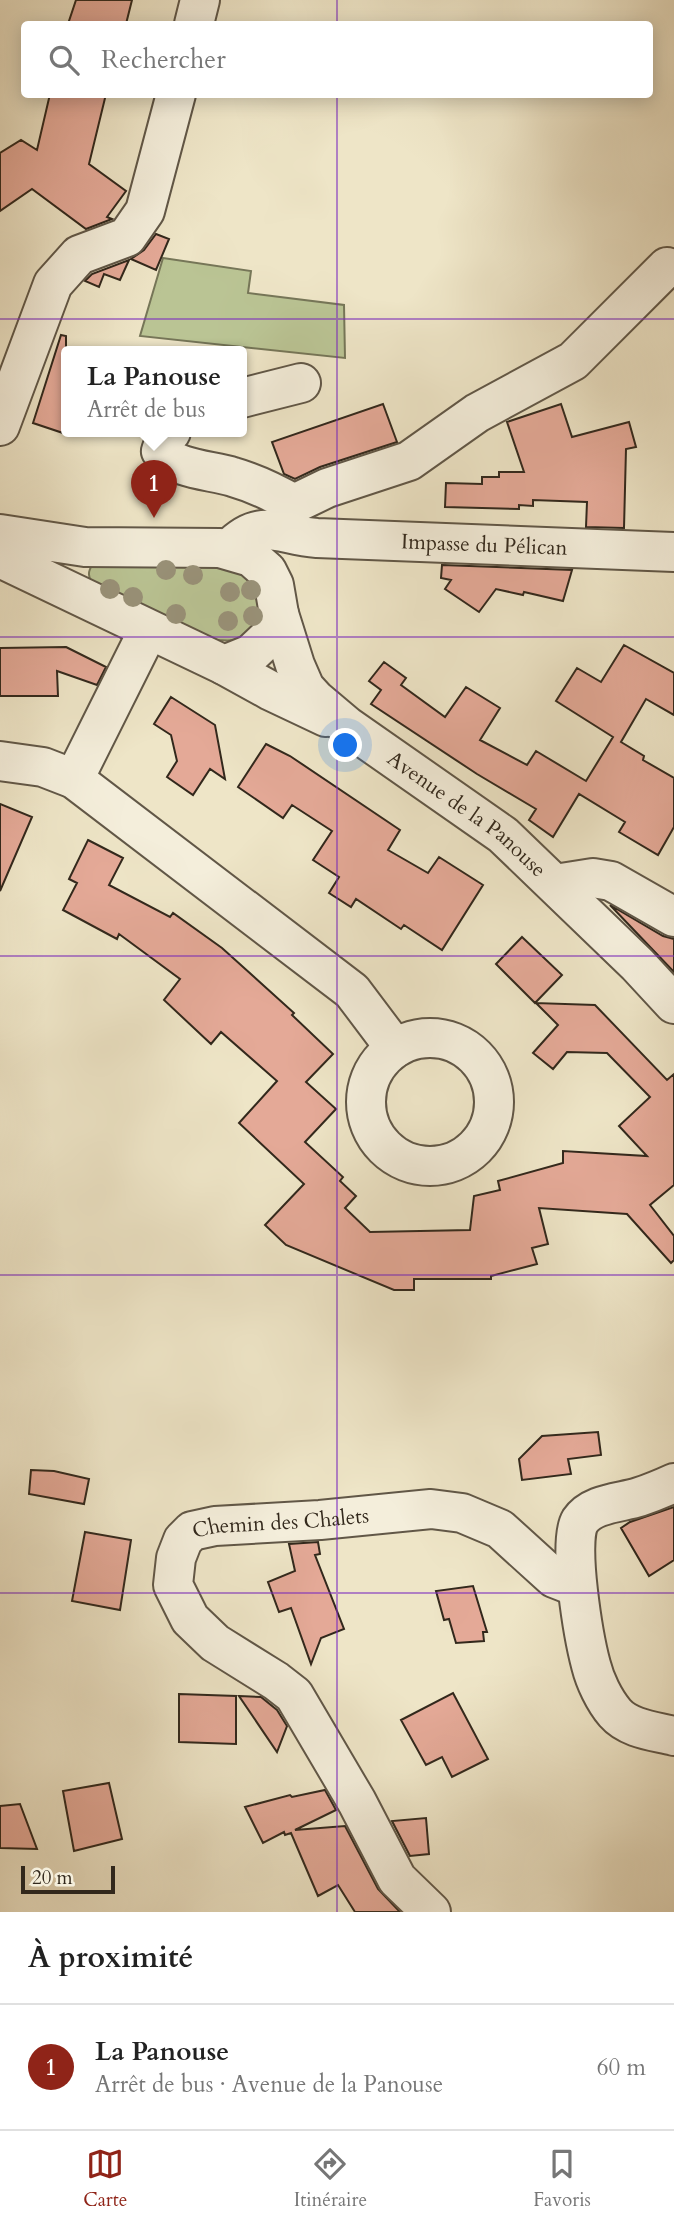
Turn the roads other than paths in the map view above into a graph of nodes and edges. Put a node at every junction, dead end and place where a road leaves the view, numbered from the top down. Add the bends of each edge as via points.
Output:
1 (200, 0) edge
2 (195, 21) edge
3 (176, 98) edge
4 (667, 267) dead end
5 (301, 383) dead end
6 (247, 397) edge
7 (0, 426) edge
8 (168, 437) edge
9 (290, 523) junction
10 (0, 528) edge
11 (0, 534) edge
12 (85, 547) junction
13 (224, 548) junction
14 (674, 552) edge
15 (0, 558) edge
16 (267, 571) junction
17 (77, 594) junction
18 (279, 614) junction
19 (148, 631) junction
20 (224, 665) junction
21 (346, 726) junction
22 (0, 761) edge
23 (74, 779) junction
24 (555, 884) junction
25 (674, 918) edge
26 (674, 1004) edge
27 (395, 1048) dead end
28 (674, 1483) edge
29 (577, 1587) junction
30 (674, 1736) edge
31 (431, 1912) edge

1 - 2 street
3 - 7 street via 145,211 127,237 79,255 53,284
4 - 9 street via 573,361 477,413 409,461 327,488
5 - 6 street
8 - 9 street via 162,451 166,457 234,477
9 - 13 street, Impasse du Pélican via 256,529
9 - 14 street, Impasse du Pélican
9 - 16 street
10 - 13 street via 174,533
11 - 12 street
12 - 13 street
12 - 17 street via 72,572
13 - 16 street via 251,557
15 - 17 street
16 - 18 street, Avenue de la Panouse
17 - 19 street
18 - 20 street via 269,637 251,654
18 - 21 street, Avenue de la Panouse via 305,688
19 - 20 street
19 - 23 street
20 - 21 street
21 - 24 street, Avenue de la Panouse via 503,835
22 - 23 street via 43,767
23 - 27 street via 352,991
24 - 25 street via 593,878 611,881
24 - 26 street, Avenue de la Panouse
28 - 29 street via 601,1507 578,1523
29 - 30 street via 600,1690 616,1714 638,1728
29 - 31 street, Chemin des Chalets via 554,1578 500,1529 462,1513 431,1509 215,1526 192,1531 183,1540 173,1585 190,1619 215,1643 294,1695 397,1879

